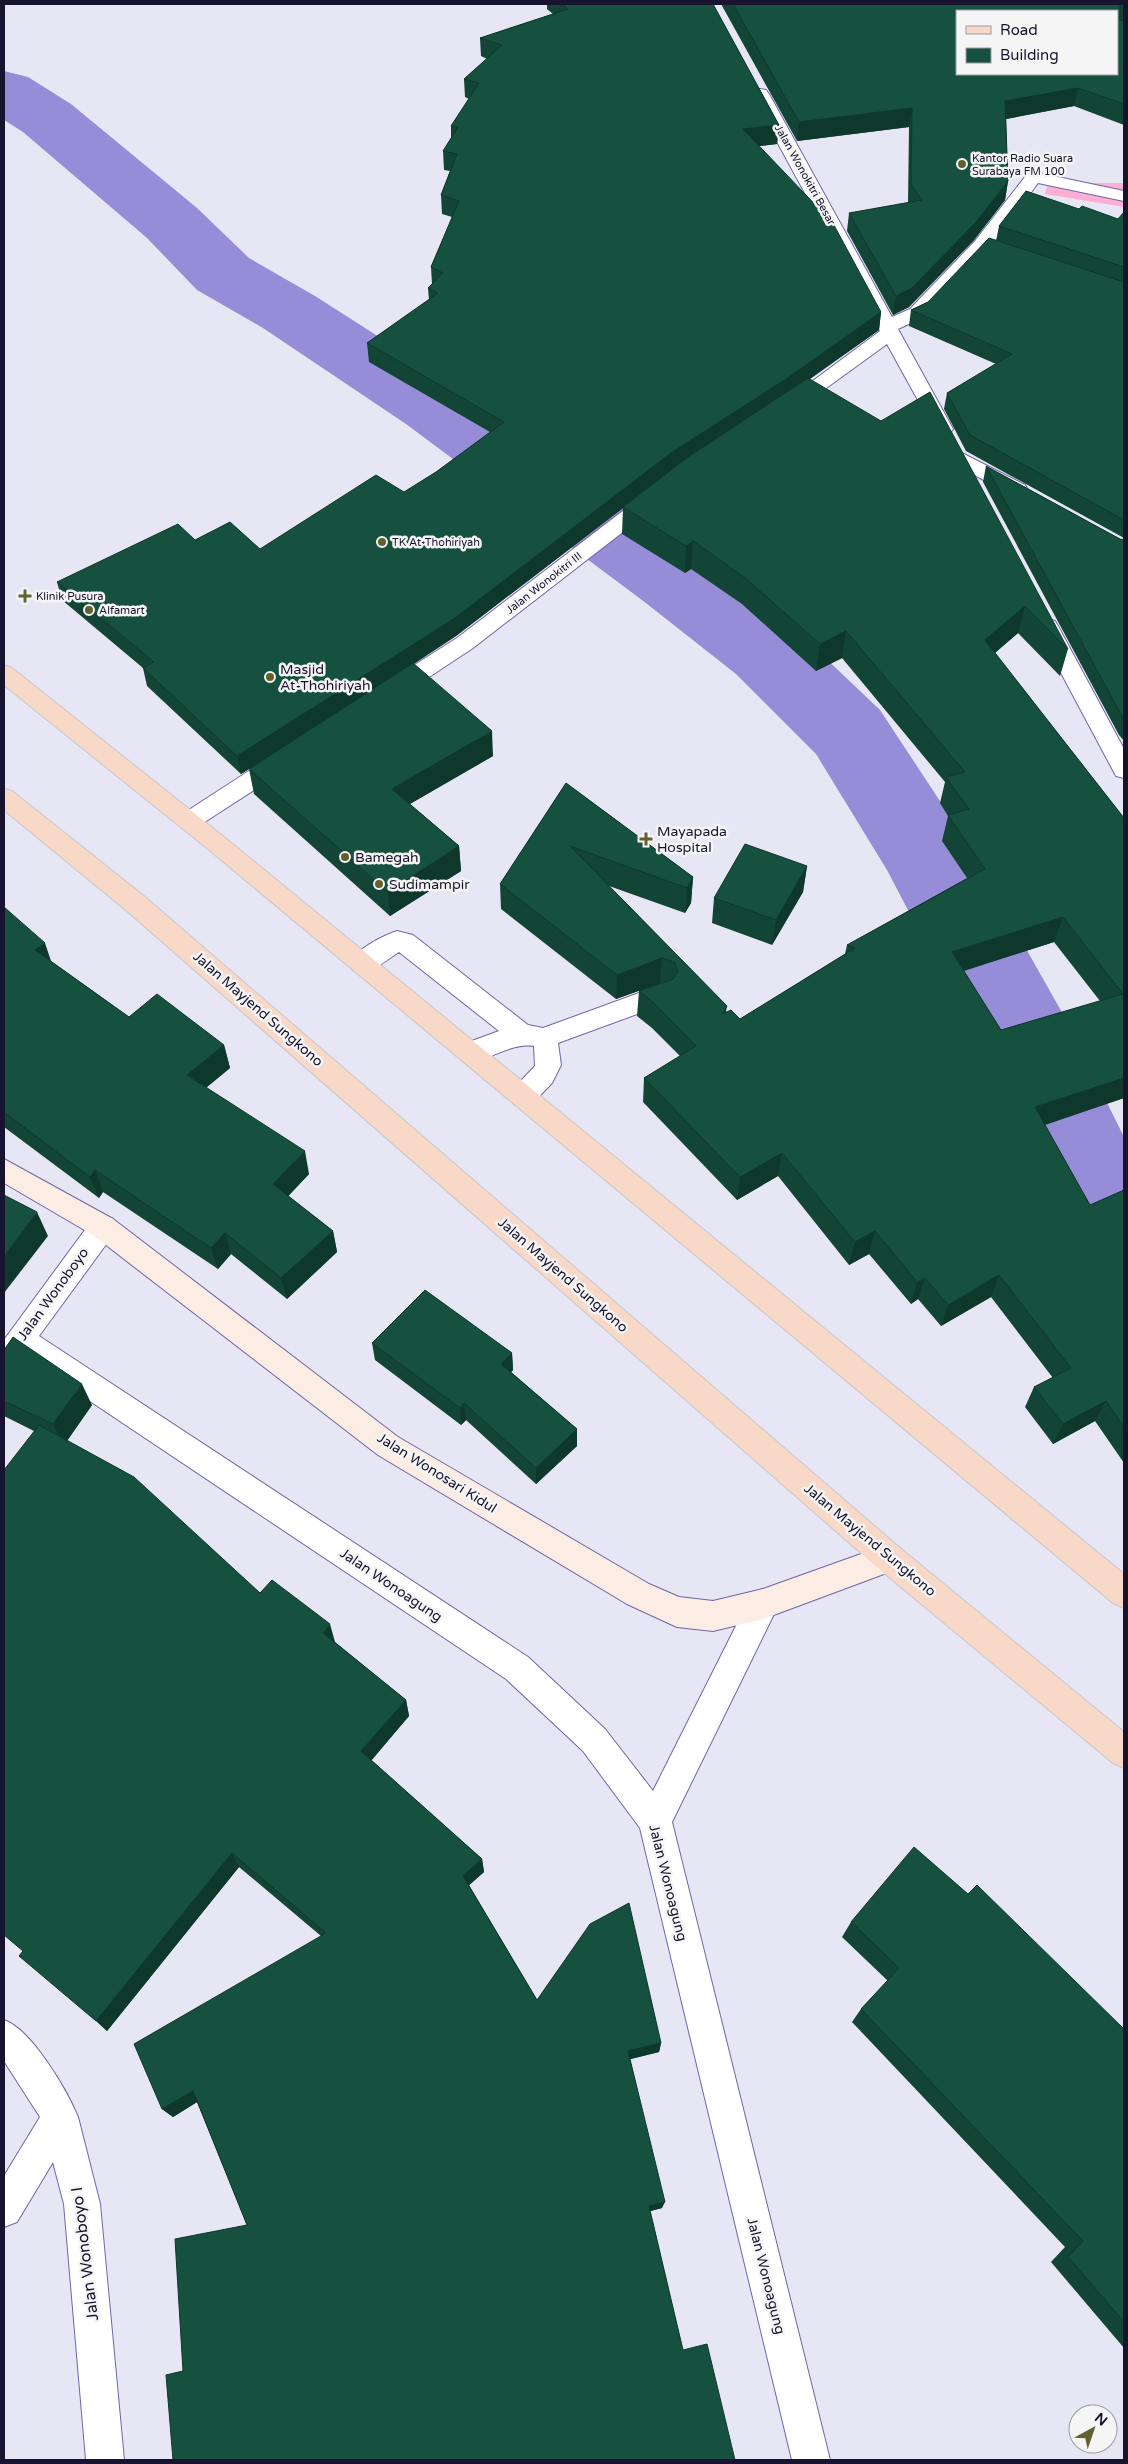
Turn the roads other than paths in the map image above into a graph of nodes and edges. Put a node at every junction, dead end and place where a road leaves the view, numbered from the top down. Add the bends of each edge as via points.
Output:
1 (754, 82) edge
2 (1124, 196) edge
3 (982, 245) junction
4 (1000, 251) edge
5 (889, 329) junction
6 (776, 414) edge
7 (958, 457) junction
8 (670, 484) edge
9 (976, 492) edge
10 (1036, 500) edge
11 (1036, 605) edge
12 (4, 673) edge
13 (375, 701) edge
14 (301, 748) edge
15 (1124, 770) edge
16 (4, 798) edge
17 (189, 821) junction
18 (362, 963) junction
19 (661, 995) edge
20 (533, 1036) junction
21 (470, 1052) junction
22 (523, 1096) junction
23 (4, 1170) edge
24 (104, 1227) junction
25 (12, 1350) edge
26 (888, 1558) junction
27 (1124, 1593) edge
28 (763, 1604) junction
29 (1124, 1752) edge
30 (655, 1821) junction
31 (4, 2037) edge
32 (60, 2117) junction
33 (4, 2209) edge
34 (105, 2460) edge
35 (811, 2460) edge

1 - 5 street, Jalan Wonokitri Besar
2 - 3 street via 1034,177
3 - 4 street
3 - 5 street via 917,313
5 - 6 street
5 - 7 street, Jalan Wonokitri Besar
7 - 9 street, Jalan Wonokitri Besar
7 - 10 street
8 - 13 street, Jalan Wonokitri III via 465,643
11 - 15 street
12 - 17 main road
14 - 17 street
16 - 26 main road, Jalan Mayjend Sungkono via 136,904
17 - 18 main road
18 - 20 street via 397,941 404,942
18 - 21 main road
19 - 20 street
20 - 21 street
20 - 22 street via 551,1060 549,1068
21 - 22 main road
22 - 27 main road
23 - 24 street, Jalan Wonosari Kidul
24 - 25 street, Jalan Wonoboyo
24 - 28 street, Jalan Wonosari Kidul via 388,1446 638,1594 676,1612 713,1616
25 - 30 street, Jalan Wonoagung via 517,1668 594,1740
26 - 28 street, Jalan Wonosari Kidul
26 - 29 main road, Jalan Mayjend Sungkono
28 - 30 street
30 - 35 street, Jalan Wonoagung
31 - 32 street, Jalan Wonoboyo I via 18,2051
32 - 33 street
32 - 34 street, Jalan Wonoboyo I via 82,2204

